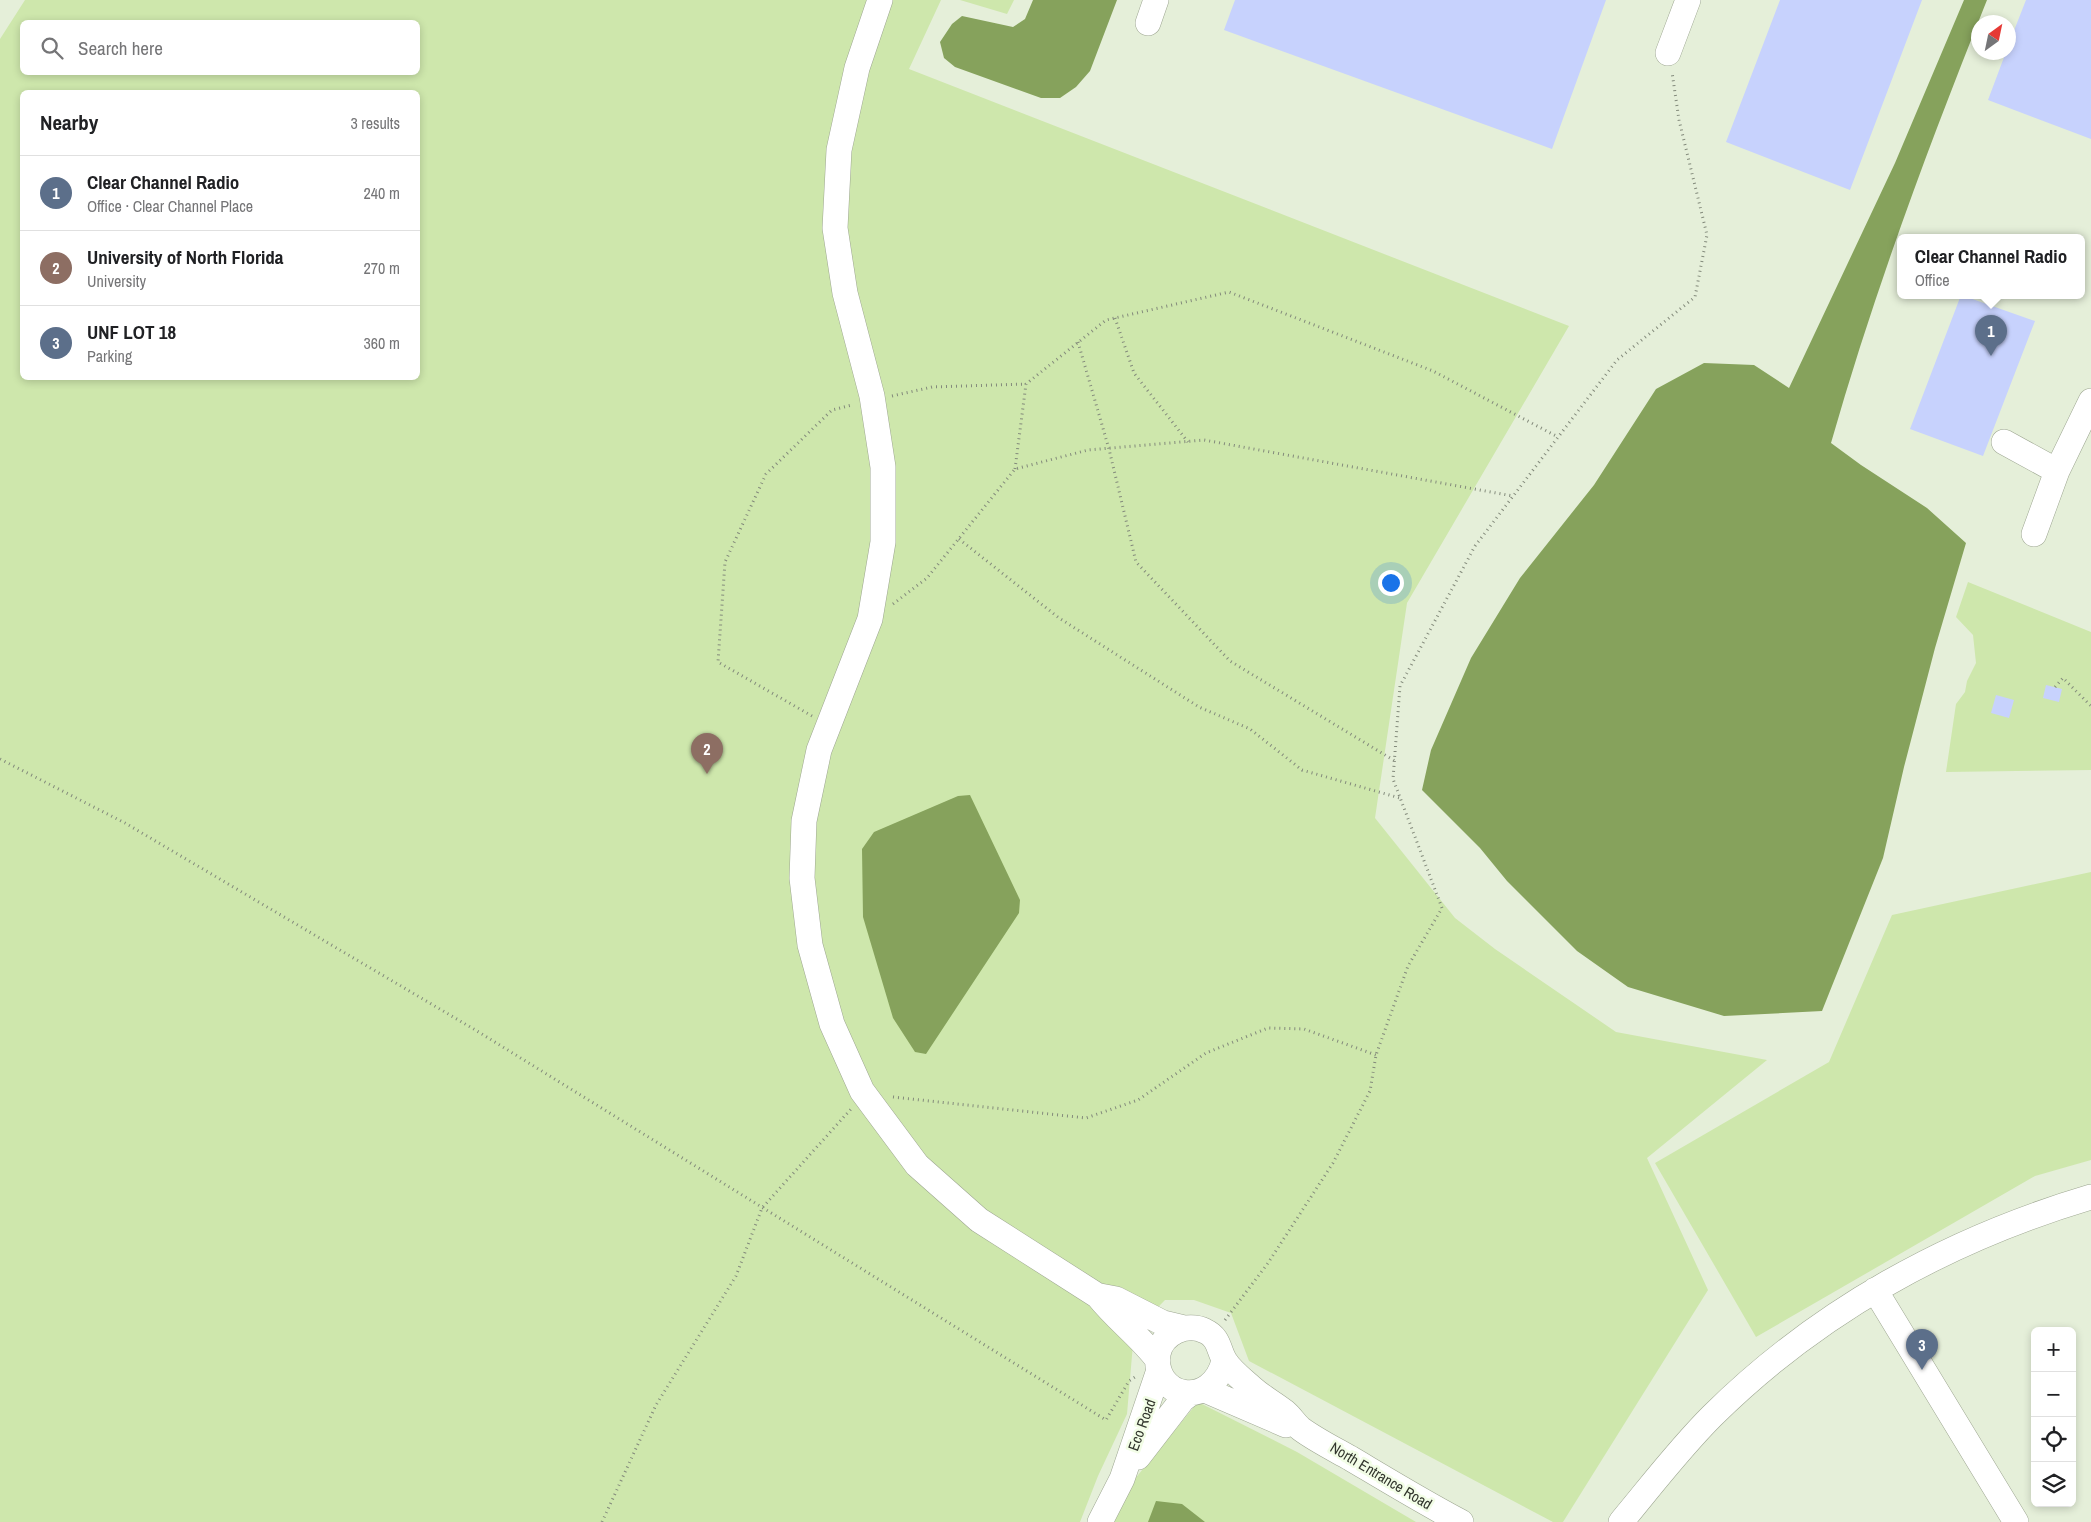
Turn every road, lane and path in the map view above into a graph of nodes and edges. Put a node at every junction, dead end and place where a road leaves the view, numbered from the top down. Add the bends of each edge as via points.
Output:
1 (880, 0) edge
2 (1688, 0) edge
3 (1668, 53) joint
4 (1115, 318) junction
5 (1078, 342) junction
6 (1026, 384) junction
7 (872, 401) junction
8 (2091, 401) edge
9 (1558, 437) junction
10 (1188, 442) junction
11 (2004, 442) dead end
12 (1109, 449) junction
13 (1015, 469) junction
14 (2057, 471) junction
15 (1513, 496) junction
16 (2034, 534) dead end
17 (959, 539) junction
18 (872, 603) junction
19 (2055, 687) dead end
20 (2091, 706) edge
21 (829, 725) junction
22 (0, 759) edge
23 (1395, 761) junction
24 (1400, 798) junction
25 (2091, 1197) edge
26 (1875, 1290) junction
27 (1098, 1296) junction
28 (1184, 1328) junction
29 (1213, 1336) junction
30 (1224, 1361) junction
31 (1158, 1365) junction
32 (1198, 1392) junction
33 (1301, 1428) junction
34 (1122, 1479) junction
35 (1100, 1522) edge
36 (1461, 1522) edge
37 (1621, 1522) edge
38 (2016, 1522) edge

1 - 7 street via 857,68 839,150 835,228 845,293
2 - 3 street
3 - 9 path via 1679,120 1707,235 1695,297 1617,360
4 - 5 path via 1106,320
4 - 9 path via 1229,292 1433,371
4 - 10 path via 1134,373
5 - 6 path
5 - 12 path
6 - 7 path via 932,388
6 - 13 path
7 - 18 street via 883,467 883,542
7 - 21 path via 832,410 766,474 725,562 718,662
8 - 14 street
9 - 15 path
10 - 12 path
10 - 15 path via 1204,440
11 - 14 street
12 - 13 path via 1088,450
12 - 23 path via 1136,562 1230,661
13 - 17 path
14 - 16 street
15 - 23 path via 1475,546 1400,686
17 - 18 path via 928,578 895,604
17 - 24 path via 1059,618 1199,707 1250,729 1302,770
18 - 21 street via 870,619
19 - 20 path via 2063,678
21 - 27 street via 819,750 804,821 802,878 810,945 832,1024 862,1091 917,1165 980,1220
22 - 31 path via 125,822 468,1026 1106,1420 1129,1380
23 - 24 path via 1393,779
24 - 29 path via 1442,908 1408,966 1376,1054 1370,1091 1333,1163 1268,1263
25 - 26 street via 2046,1210 1939,1254
26 - 37 street via 1811,1333 1713,1415
26 - 38 street
27 - 28 street via 1116,1299 1163,1323
27 - 31 street via 1148,1347
28 - 29 street via 1196,1328
28 - 31 street via 1164,1341
29 - 30 street via 1221,1346
30 - 32 street via 1214,1384
30 - 33 street
31 - 32 street via 1164,1380 1173,1388
31 - 34 street, Eco Road
32 - 33 street via 1279,1423
32 - 34 street, Eco Road via 1182,1400
33 - 36 street, North Entrance Road
34 - 35 street, Eco Road

